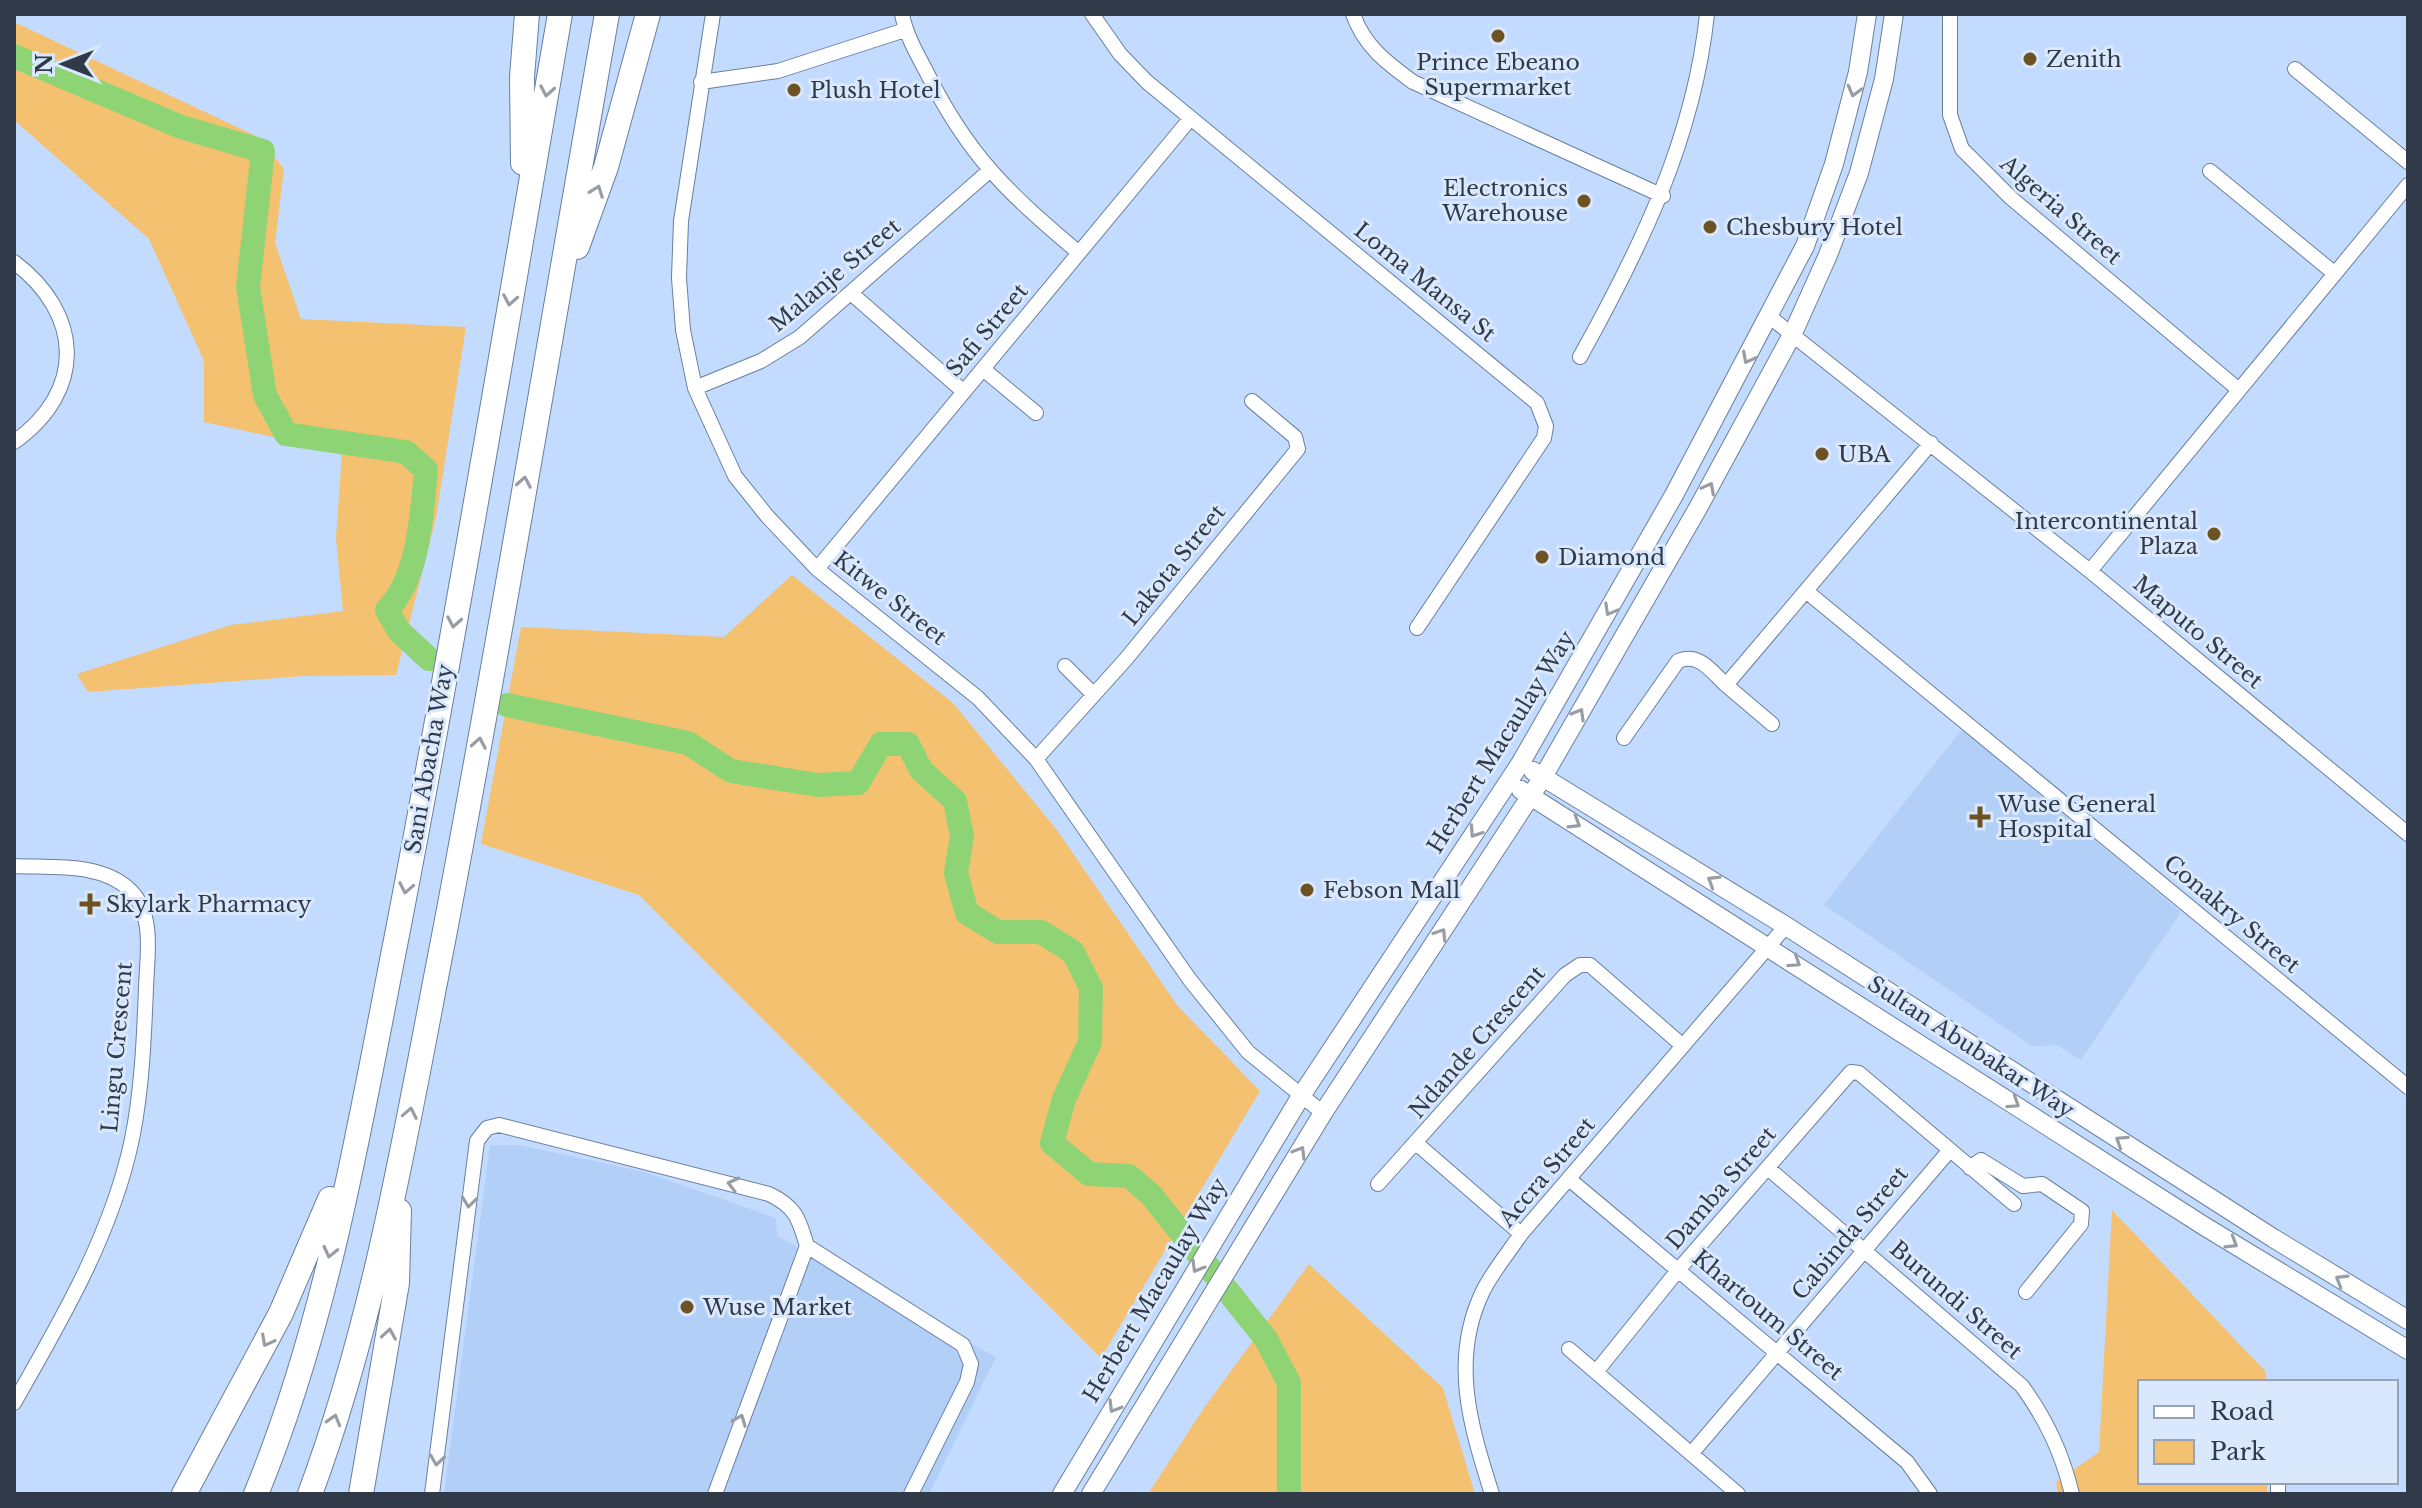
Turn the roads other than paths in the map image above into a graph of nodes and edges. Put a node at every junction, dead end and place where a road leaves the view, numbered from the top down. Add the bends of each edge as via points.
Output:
1 (527, 14) edge
2 (560, 14) edge
3 (607, 14) edge
4 (648, 14) edge
5 (713, 14) edge
6 (902, 14) edge
7 (1092, 14) edge
8 (1353, 14) edge
9 (1707, 14) edge
10 (1867, 14) edge
11 (1894, 14) edge
12 (1950, 14) edge
13 (905, 30) junction
14 (2295, 69) dead end
15 (701, 82) junction
16 (1190, 119) junction
17 (2408, 162) edge
18 (2210, 171) dead end
19 (988, 172) junction
20 (2408, 185) edge
21 (1663, 196) junction
22 (524, 223) junction
23 (1079, 253) junction
24 (14, 262) edge
25 (2334, 273) junction
26 (852, 294) junction
27 (551, 317) junction
28 (1770, 317) junction
29 (1793, 333) junction
30 (1580, 357) dead end
31 (983, 369) junction
32 (695, 388) junction
33 (2239, 390) junction
34 (964, 392) junction
35 (1252, 401) dead end
36 (1036, 413) dead end
37 (14, 442) edge
38 (1931, 443) junction
39 (817, 569) junction
40 (2090, 571) junction
41 (1806, 591) junction
42 (1417, 628) dead end
43 (1065, 666) dead end
44 (1726, 685) junction
45 (1094, 695) junction
46 (1772, 724) dead end
47 (1624, 738) dead end
48 (1036, 759) junction
49 (1520, 764) junction
50 (1543, 777) junction
51 (1508, 783) junction
52 (1531, 796) junction
53 (2408, 834) edge
54 (14, 866) edge
55 (1786, 926) junction
56 (1769, 946) junction
57 (1683, 1046) junction
58 (2408, 1087) edge
59 (1301, 1096) junction
60 (1323, 1113) junction
61 (362, 1114) junction
62 (1416, 1143) junction
63 (1949, 1151) junction
64 (400, 1163) junction
65 (1970, 1168) junction
66 (1769, 1169) junction
67 (1569, 1179) junction
68 (1378, 1184) dead end
69 (2014, 1204) dead end
70 (1521, 1234) junction
71 (807, 1246) junction
72 (1864, 1250) junction
73 (1679, 1269) junction
74 (2026, 1292) dead end
75 (2408, 1320) edge
76 (1569, 1349) dead end
77 (2408, 1350) edge
78 (1778, 1352) junction
79 (1596, 1372) junction
80 (14, 1403) edge
81 (1691, 1454) junction
82 (184, 1494) edge
83 (256, 1494) edge
84 (310, 1494) edge
85 (361, 1494) edge
86 (432, 1494) edge
87 (715, 1494) edge
88 (911, 1494) edge
89 (1062, 1494) edge
90 (1091, 1494) edge
91 (1492, 1494) edge
92 (1738, 1494) edge
93 (1930, 1494) edge
94 (2072, 1494) edge

1 - 22 highway via 522,77
2 -> 22 highway, Sani Abacha Way
3 - 27 highway
27 -> 4 highway via 606,167
5 - 15 street, Kitwe Street
6 - 13 street
7 - 16 street, Loma Mansa St via 1120,54
8 - 21 street via 1360,34 1413,82
9 - 21 street via 1703,51
10 -> 28 main road, Herbert Macaulay Way via 1834,164 1805,246
11 - 29 main road via 1884,79 1859,173
12 - 33 street, Algeria Street via 1950,115 1962,149 2011,198
13 - 15 street via 778,71
13 - 19 street via 943,107
14 - 17 street
15 - 32 street, Kitwe Street via 681,221 679,278
16 - 23 street, Safi Street
16 - 42 street, Loma Mansa St via 1537,403 1543,415 1544,438
18 - 25 street
19 - 23 street
19 - 26 street, Malanje Street
20 - 25 street
21 - 30 street
22 -> 61 highway, Sani Abacha Way via 421,812
23 - 31 street, Safi Street
24 - 37 street via 56,305 66,333 66,367 58,398 36,427
25 - 33 street
26 - 32 street, Malanje Street via 761,361
26 - 34 street
64 -> 27 highway via 466,820
28 - 29 street, Maputo Street
28 -> 49 main road, Herbert Macaulay Way
29 - 38 street, Maputo Street
50 -> 29 main road
31 - 34 street, Safi Street
31 - 36 street
32 - 39 street, Kitwe Street via 735,476
33 - 40 street
34 - 39 street, Safi Street
35 - 45 street, Lakota Street via 1295,437 1298,449
38 - 40 street, Maputo Street
38 - 41 street
39 - 48 street, Kitwe Street via 978,698
40 - 53 street, Maputo Street
41 - 44 street
41 - 58 street, Conakry Street
43 - 45 street
44 - 46 street
44 - 47 street via 1700,661 1678,661
45 - 48 street, Lakota Street
48 - 59 street, Kitwe Street via 1190,980 1248,1052
49 - 50 main road, Sultan Abubakar Way
49 - 51 main road, Herbert Macaulay Way
50 - 52 main road
55 -> 50 main road, Sultan Abubakar Way
51 - 52 main road, Sultan Abubakar Way
51 -> 59 main road, Herbert Macaulay Way
52 -> 56 main road, Sultan Abubakar Way
60 -> 52 main road
54 - 80 street, Lingu Crescent via 92,870 120,882 141,904 148,938 132,1139 104,1232
55 - 56 street, Accra Street
75 -> 55 main road, Sultan Abubakar Way
56 - 57 street, Accra Street
56 -> 77 main road, Sultan Abubakar Way via 2204,1226
57 - 62 street, Ndande Crescent via 1590,965 1580,965 1565,975
57 - 67 street, Accra Street
59 - 60 street, Kitwe Street
59 -> 89 main road, Herbert Macaulay Way
90 -> 60 main road
61 -> 82 highway via 281,1313
61 -> 83 highway, Sani Abacha Way via 322,1287
62 - 68 street, Ndande Crescent
62 - 70 street, Ndande Crescent
63 - 65 street
63 - 66 street, Damba Street via 1859,1073 1851,1072
63 - 72 street, Cabinda Street
84 -> 64 highway via 362,1323
85 -> 64 highway via 397,1283
65 - 69 street
65 - 74 street via 1981,1160 2023,1186 2042,1184 2082,1211 2081,1224
66 - 72 street, Burundi Street
66 - 73 street, Damba Street
67 - 70 street, Accra Street
67 - 73 street, Khartoum Street
70 - 91 street, Accra Street via 1470,1321 1463,1363 1466,1405
71 -> 86 street via 791,1205 769,1194 499,1125 487,1128 477,1141
87 -> 71 street
71 - 88 street via 963,1345 971,1364
72 - 78 street, Cabinda Street
72 - 94 street, Burundi Street via 2022,1386 2064,1459
73 - 78 street, Khartoum Street
73 - 79 street, Damba Street
76 - 79 street
78 - 81 street, Cabinda Street
78 - 93 street, Khartoum Street via 1907,1462
79 - 81 street
81 - 92 street

